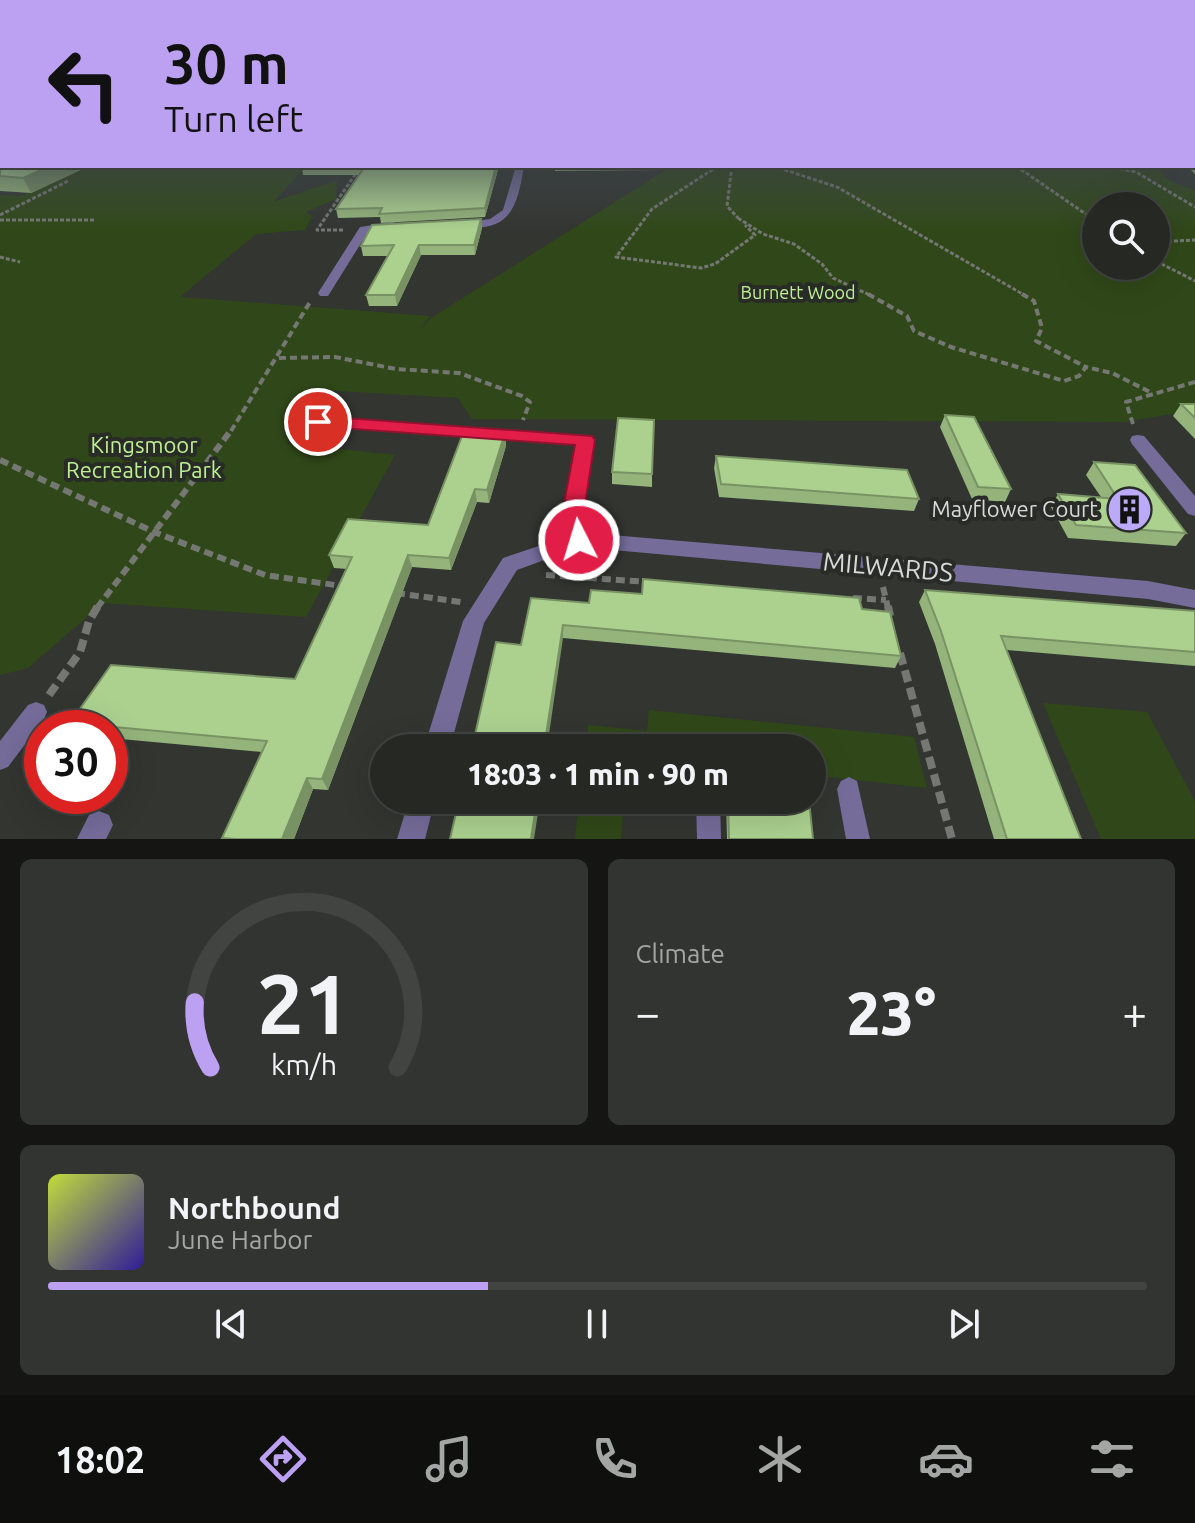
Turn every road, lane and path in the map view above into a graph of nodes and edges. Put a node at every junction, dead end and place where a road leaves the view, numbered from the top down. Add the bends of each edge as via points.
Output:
1 (360, 168) edge
2 (520, 168) edge
3 (715, 168) edge
4 (732, 168) edge
5 (780, 168) edge
6 (1019, 168) edge
7 (1117, 168) edge
8 (1132, 168) edge
9 (1136, 172) junction
10 (68, 181) dead end
11 (19, 203) junction
12 (1195, 207) edge
13 (0, 208) edge
14 (1082, 211) edge
15 (0, 218) edge
16 (738, 218) junction
17 (95, 220) dead end
18 (401, 225) edge
19 (446, 225) edge
20 (364, 229) junction
21 (1195, 240) edge
22 (1170, 241) edge
23 (0, 257) edge
24 (20, 262) dead end
25 (1170, 268) edge
26 (1195, 281) edge
27 (324, 293) joint
28 (278, 358) junction
29 (1086, 367) junction
30 (1195, 382) edge
31 (1152, 393) junction
32 (318, 422) dead end
33 (518, 435) junction
34 (585, 440) joint
35 (1138, 440) joint
36 (0, 460) edge
37 (1195, 509) edge
38 (154, 532) junction
39 (579, 540) junction
40 (878, 567) junction
41 (505, 571) junction
42 (664, 583) edge
43 (347, 586) edge
44 (393, 592) edge
45 (838, 597) edge
46 (1195, 599) edge
47 (886, 600) junction
48 (484, 605) junction
49 (894, 630) edge
50 (898, 645) edge
51 (37, 710) edge
52 (24, 728) edge
53 (441, 734) edge
54 (0, 759) edge
55 (849, 789) dead end
56 (418, 814) edge
57 (708, 814) edge
58 (411, 839) edge
59 (709, 839) edge
60 (858, 839) edge
61 (952, 839) edge

1 - 20 path via 317,230
2 - 19 street via 510,214 500,222
3 - 16 path via 652,209 616,257 701,268 715,264 755,235
4 - 16 path via 727,206
5 - 29 path via 851,194 1034,301 1042,328 1036,341
6 - 14 path
7 - 9 path
8 - 9 path
9 - 12 path
10 - 11 path
11 - 13 path
11 - 15 path
15 - 17 path
16 - 29 path via 794,244 833,278 895,307 914,331 1064,381
18 - 20 street
20 - 27 street
21 - 22 path
23 - 24 path
25 - 26 path
27 - 28 path via 311,300
28 - 33 path via 335,357 396,369 459,373 530,402
28 - 38 path via 223,444
29 - 31 path
30 - 31 path
31 - 35 path via 1126,402
32 - 33 lane
33 - 34 lane
34 - 39 street via 576,498
35 - 37 street
36 - 38 path
38 - 43 path via 265,575
38 - 51 path via 103,599 89,621 80,652
39 - 40 street, MILWARDS
39 - 41 street, MILWARDS via 510,564
40 - 46 street, MILWARDS via 1148,590
40 - 47 path
41 - 42 path
41 - 48 street
44 - 48 path
45 - 47 path
47 - 49 path
48 - 53 street via 474,621
50 - 61 path
52 - 54 lane
55 - 60 lane
56 - 58 street
57 - 59 lane

